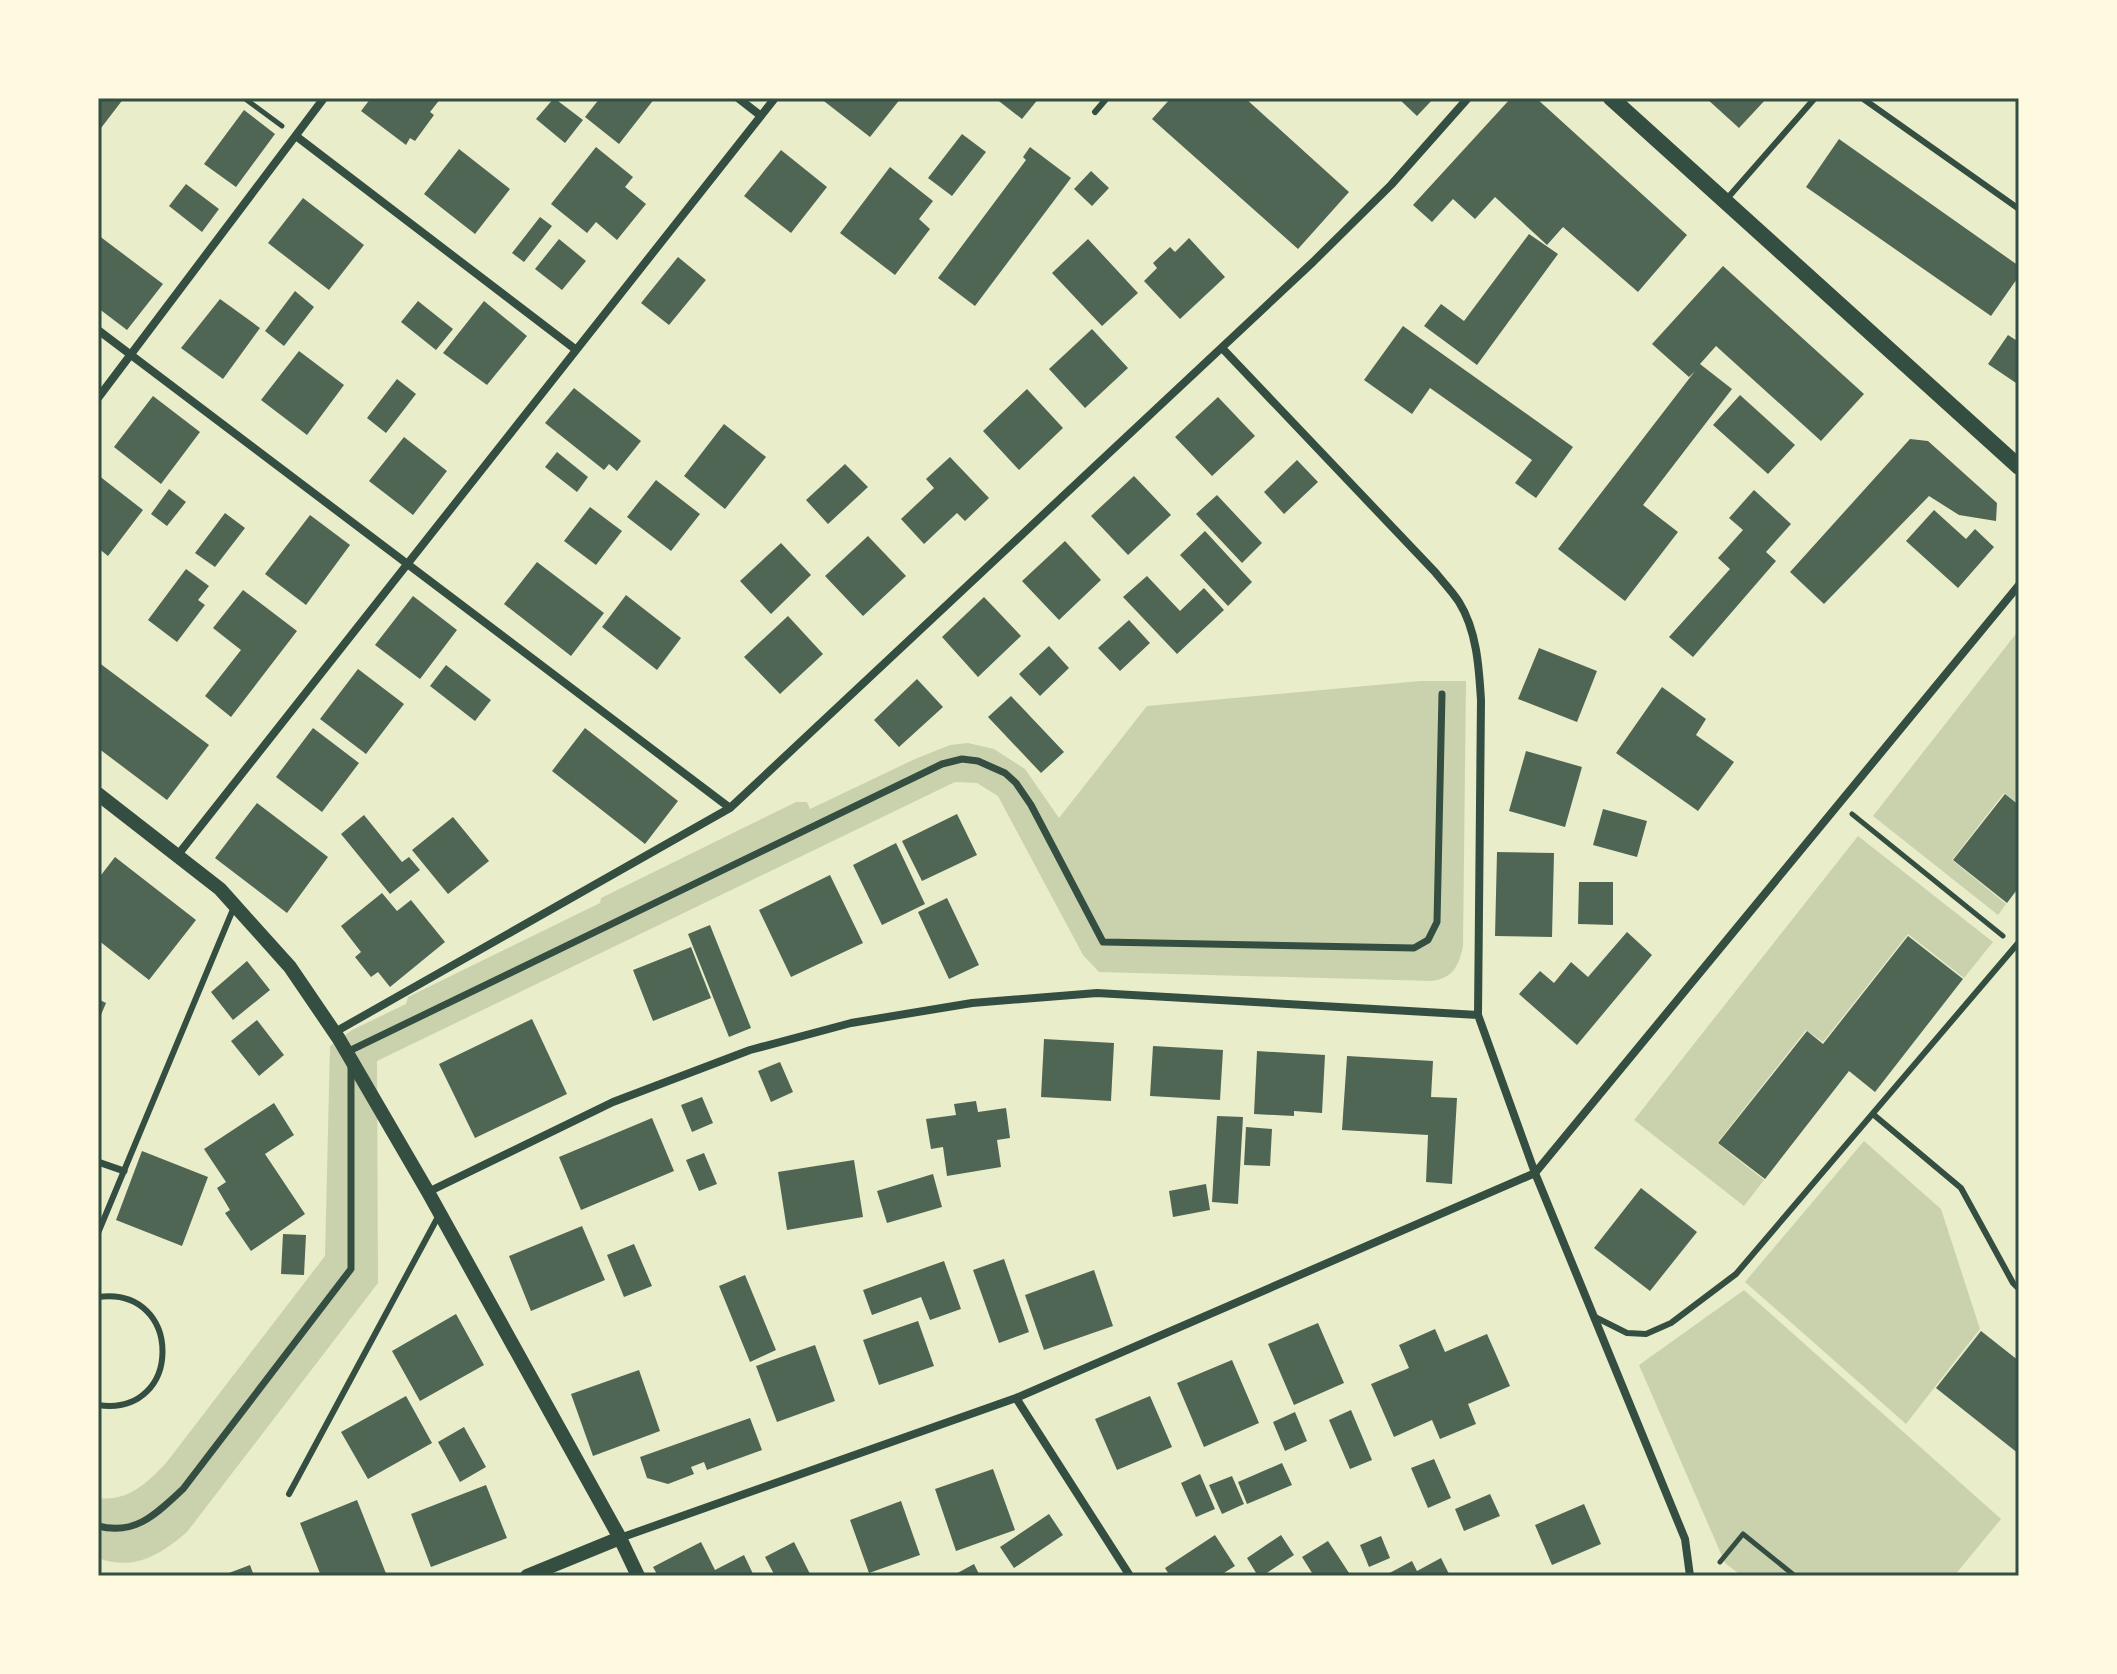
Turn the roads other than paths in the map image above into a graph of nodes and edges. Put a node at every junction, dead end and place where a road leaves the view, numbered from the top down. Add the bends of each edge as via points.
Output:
1 (324, 98) edge
2 (738, 98) edge
3 (775, 98) edge
4 (1107, 98) edge
5 (1468, 98) edge
6 (1611, 98) edge
7 (1815, 98) edge
8 (1862, 98) edge
9 (1095, 112) dead end
10 (761, 116) junction
11 (296, 136) junction
12 (1725, 201) junction
13 (2019, 209) edge
14 (98, 330) edge
15 (1222, 348) junction
16 (575, 349) junction
17 (131, 355) junction
18 (98, 398) edge
19 (2019, 467) edge
20 (407, 563) junction
21 (2019, 585) edge
22 (1442, 694) dead end
23 (98, 794) edge
24 (730, 808) junction
25 (177, 856) junction
26 (236, 904) junction
27 (2017, 944) edge
28 (1478, 1015) junction
29 (335, 1032) junction
30 (349, 1057) junction
31 (1874, 1115) junction
32 (98, 1162) edge
33 (124, 1171) junction
34 (1535, 1173) junction
35 (428, 1192) junction
36 (439, 1213) junction
37 (98, 1233) edge
38 (2019, 1276) edge
39 (2016, 1286) edge
40 (98, 1297) edge
41 (1593, 1316) junction
42 (1016, 1398) junction
43 (98, 1405) edge
44 (289, 1494) dead end
45 (98, 1526) edge
46 (620, 1538) junction
47 (527, 1576) edge
48 (638, 1576) edge
49 (1130, 1576) edge
50 (1690, 1576) edge

1 - 11 street
2 - 10 street
3 - 10 street
4 - 9 lane
5 - 15 street via 1362,214
6 - 12 main road
7 - 12 lane
8 - 13 lane
10 - 16 street
11 - 16 street
11 - 17 street
12 - 19 main road
14 - 17 street
15 - 24 street
15 - 28 street via 1460,602 1478,660 1481,700
16 - 20 street
17 - 18 street
17 - 20 street
20 - 24 street
20 - 25 street
21 - 34 street
22 - 30 street via 1437,922 1428,940 1414,948 1103,942 1020,787 994,768 962,759 942,764
23 - 25 street
24 - 29 street
25 - 26 street
26 - 29 street via 290,967
26 - 33 lane
27 - 31 lane
28 - 34 street
28 - 35 street via 1097,993 972,1003 851,1023 750,1050 613,1102
29 - 30 street
30 - 35 street
30 - 45 street via 351,1269 183,1489 136,1527
31 - 39 lane via 1961,1188
31 - 41 lane via 1744,1266 1671,1323 1646,1334 1627,1333
32 - 33 street
33 - 37 lane
34 - 41 street
34 - 42 street
35 - 36 street
36 - 44 lane
36 - 46 street
38 - 39 lane
40 - 43 lane via 135,1303 149,1314 164,1346 163,1364 145,1394 128,1404
41 - 50 street via 1685,1539
42 - 46 street
42 - 49 street
46 - 47 street
46 - 48 street

